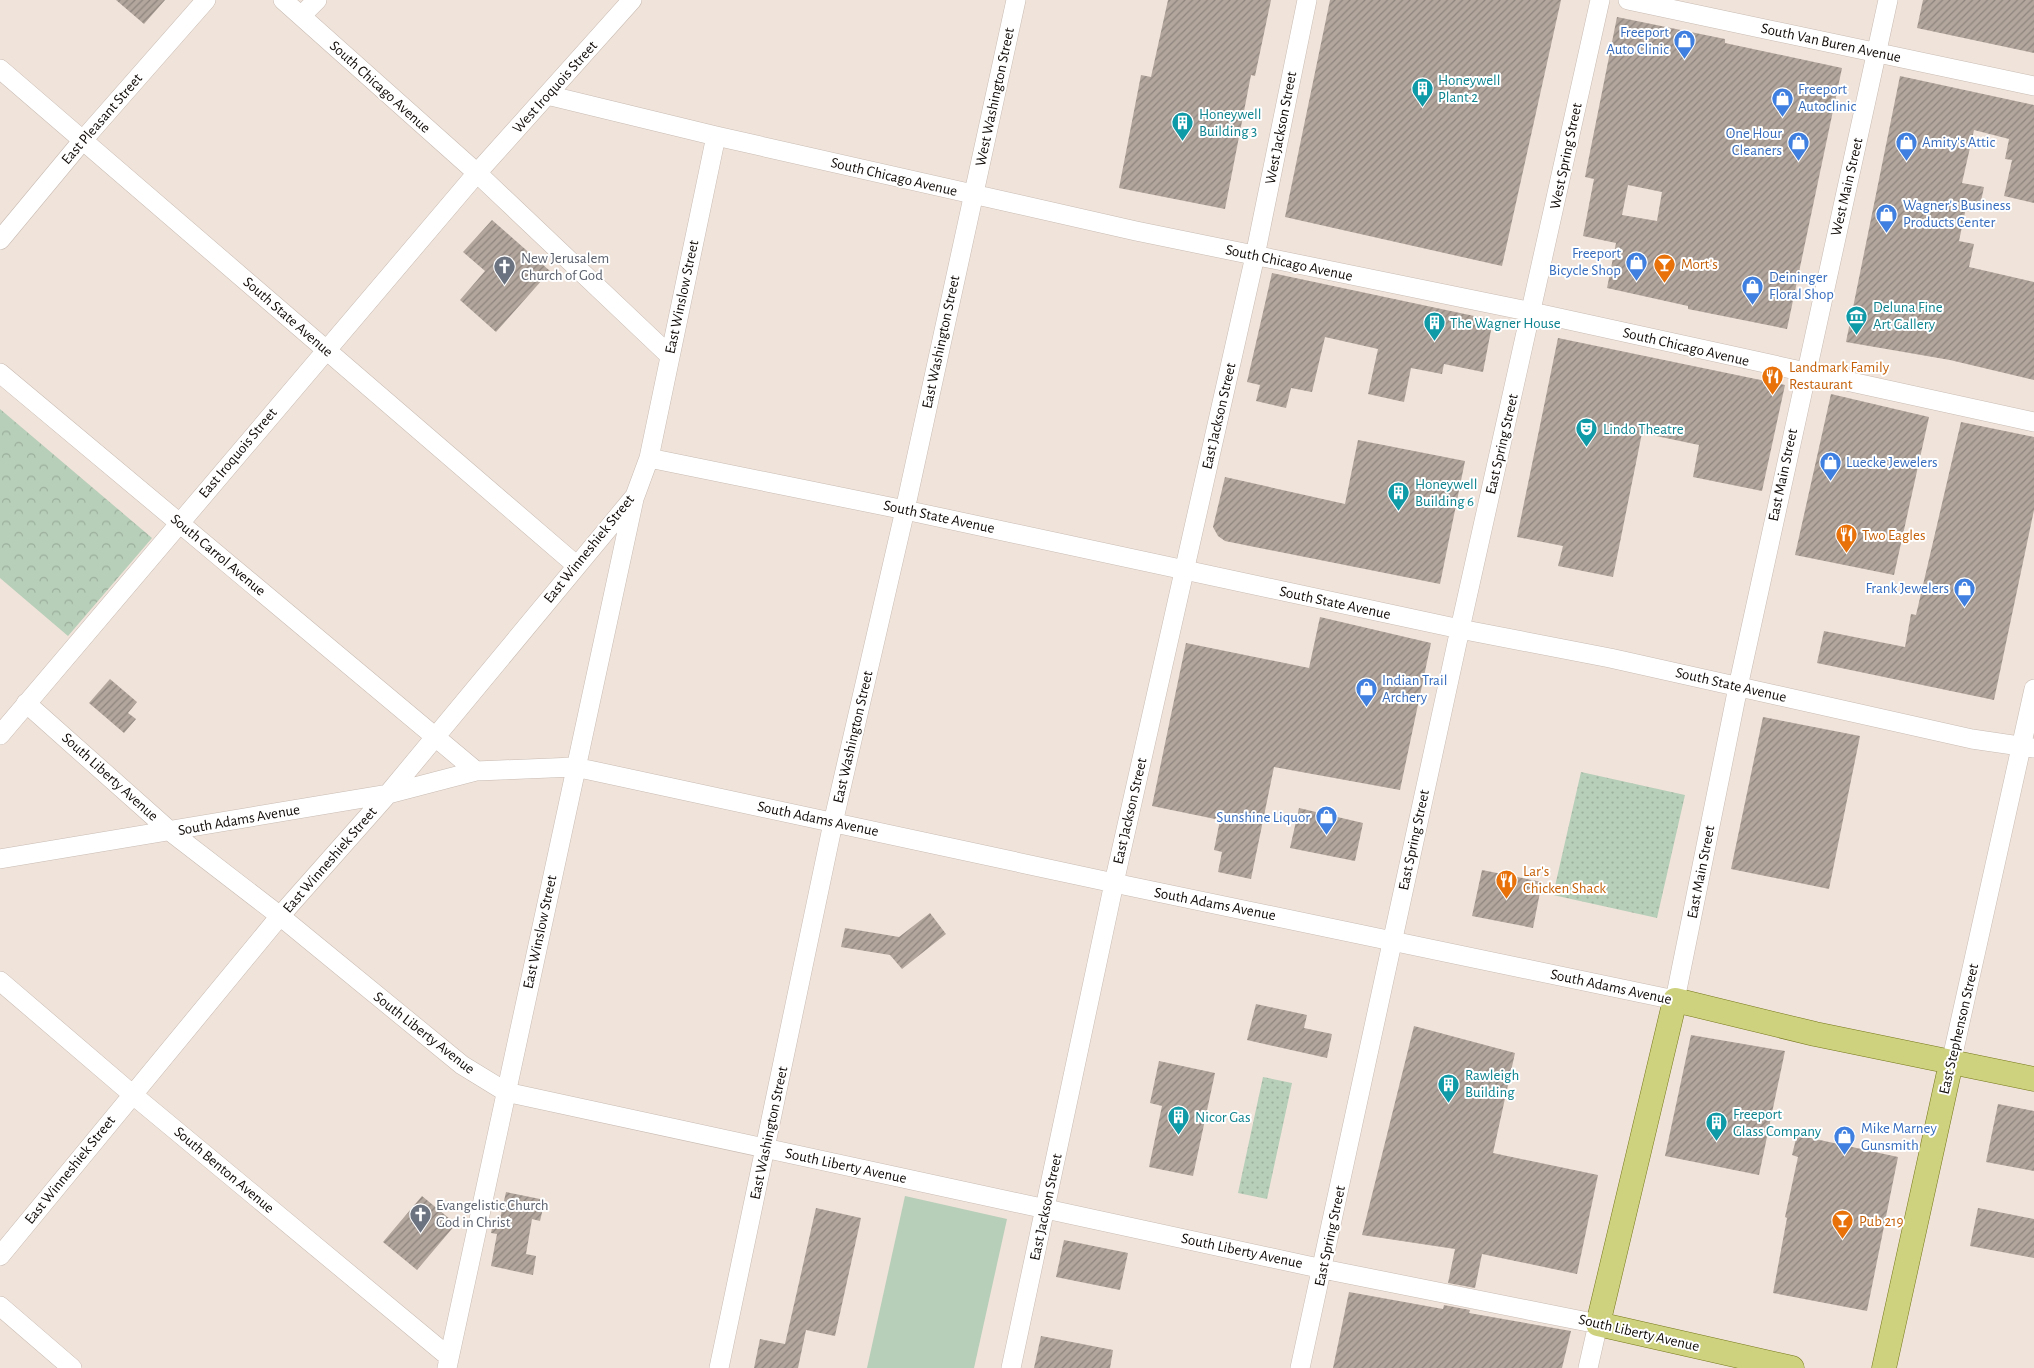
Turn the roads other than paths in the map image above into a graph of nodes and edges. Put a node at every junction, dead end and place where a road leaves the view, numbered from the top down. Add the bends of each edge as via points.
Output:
1 (206, 0) edge
2 (284, 0) edge
3 (317, 0) edge
4 (632, 0) edge
5 (1016, 0) edge
6 (1307, 0) edge
7 (1600, 0) edge
8 (1628, 0) edge
9 (1888, 0) edge
10 (301, 16) junction
11 (1876, 53) junction
12 (0, 69) edge
13 (2034, 86) edge
14 (547, 95) junction
15 (716, 136) junction
16 (83, 140) junction
17 (477, 174) junction
18 (973, 195) junction
19 (0, 240) edge
20 (1255, 256) junction
21 (1532, 312) junction
22 (326, 349) junction
23 (670, 355) junction
24 (1805, 373) junction
25 (0, 374) edge
26 (2034, 422) edge
27 (649, 458) junction
28 (635, 496) junction
29 (905, 510) junction
30 (179, 523) junction
31 (576, 565) junction
32 (1184, 572) junction
33 (1460, 629) junction
34 (1738, 686) junction
35 (2034, 689) edge
36 (26, 703) junction
37 (0, 735) edge
38 (436, 737) junction
39 (2028, 747) edge
40 (575, 767) junction
41 (476, 770) junction
42 (388, 794) junction
43 (833, 822) junction
44 (171, 832) junction
45 (0, 859) edge
46 (1114, 883) junction
47 (280, 916) junction
48 (1393, 940) junction
49 (0, 981) edge
50 (1675, 1000) junction
51 (1951, 1063) junction
52 (2034, 1079) edge
53 (506, 1092) junction
54 (132, 1094) junction
55 (766, 1148) junction
56 (1046, 1209) junction
57 (0, 1256) edge
58 (1323, 1269) junction
59 (0, 1306) edge
60 (1598, 1324) junction
61 (448, 1363) edge
62 (72, 1368) edge
63 (719, 1368) edge
64 (1011, 1368) edge
65 (1300, 1368) edge
66 (1588, 1368) edge
67 (1792, 1368) edge
68 (1884, 1368) edge

1 - 16 street, East Pleasant Street
2 - 10 street, South Chicago Avenue
3 - 10 street
4 - 14 street, West Iroquois Street
5 - 18 street, West Washington Street
6 - 20 street, West Jackson Street
7 - 21 street, West Spring Street
8 - 11 street, South Van Buren Avenue
9 - 11 street, West Main Street
10 - 17 street, South Chicago Avenue
11 - 13 street, South Van Buren Avenue
11 - 24 street, West Main Street
12 - 16 street, South State Avenue
14 - 15 street, South Chicago Avenue
14 - 17 street, West Iroquois Street
15 - 18 street, South Chicago Avenue
15 - 23 street, East Winslow Street
16 - 19 street, East Pleasant Street
16 - 22 street, South State Avenue
17 - 22 street, East Iroquois Street
17 - 23 street, South Chicago Avenue
18 - 20 street, South Chicago Avenue
18 - 29 street, East Washington Street
20 - 21 street, South Chicago Avenue
20 - 32 street, East Jackson Street
21 - 24 street, South Chicago Avenue
21 - 33 street, East Spring Street
22 - 30 street, East Iroquois Street
22 - 31 street, South State Avenue
23 - 27 street, East Winslow Street
24 - 26 street, South Chicago Avenue
24 - 34 street, East Main Street
25 - 30 street, South Carrol Avenue
27 - 28 street, East Winneshiek Street
27 - 29 street, South State Avenue
28 - 31 street, East Winneshiek Street
28 - 40 street, East Winslow Street
29 - 32 street, South State Avenue
29 - 43 street, East Washington Street
30 - 36 street, East Iroquois Street
30 - 38 street, South Carrol Avenue
31 - 38 street, East Winneshiek Street
32 - 33 street, South State Avenue
32 - 46 street, East Jackson Street
33 - 34 street, South State Avenue
33 - 48 street, East Spring Street
34 - 39 street, South State Avenue via 1972,739
34 - 50 street, East Main Street
35 - 39 street, East Stephenson Street
36 - 37 street, East Iroquois Street
36 - 44 street, South Liberty Avenue
38 - 41 street
38 - 42 street, East Winneshiek Street
39 - 51 street, East Stephenson Street
40 - 41 street, South Adams Avenue
40 - 43 street, South Adams Avenue
40 - 53 street, East Winslow Street
41 - 42 street, South Adams Avenue
42 - 44 street, South Adams Avenue
42 - 47 street, East Winneshiek Street
43 - 46 street, South Adams Avenue
43 - 55 street, East Washington Street
44 - 45 street, South Adams Avenue
44 - 47 street, South Liberty Avenue
46 - 48 street, South Adams Avenue
46 - 56 street, East Jackson Street
47 - 53 street, South Liberty Avenue via 462,1065
47 - 54 street, East Winneshiek Street
48 - 50 street, South Adams Avenue
48 - 58 street, East Spring Street
49 - 54 street, South Benton Avenue
50 - 51 main road, South Adams Avenue
50 - 60 main road, East Main Street
51 - 52 main road, South Adams Avenue
51 - 68 main road, East Stephenson Street
53 - 55 street, South Liberty Avenue
53 - 61 street, East Winslow Street
54 - 57 street, East Winneshiek Street
54 - 61 street, South Benton Avenue
55 - 56 street, South Liberty Avenue
55 - 63 street, East Washington Street
56 - 58 street, South Liberty Avenue
56 - 64 street, East Jackson Street
58 - 60 street, South Liberty Avenue
58 - 65 street, East Spring Street
59 - 62 street
60 - 66 street, East Main Street
60 - 67 main road, South Liberty Avenue

